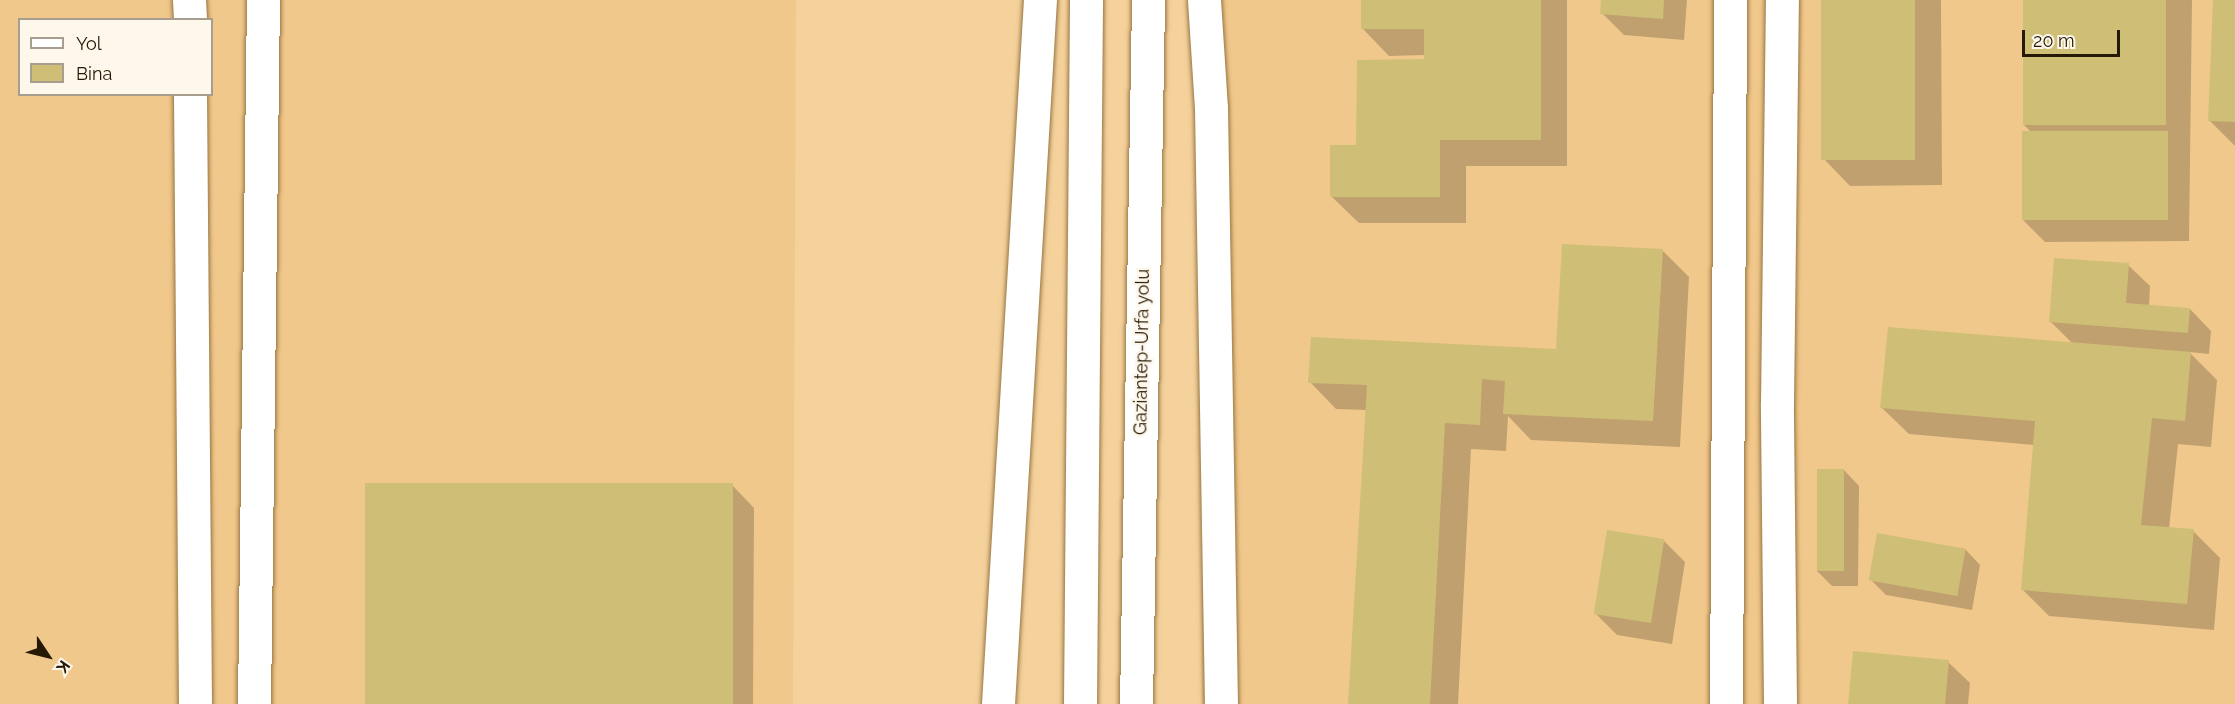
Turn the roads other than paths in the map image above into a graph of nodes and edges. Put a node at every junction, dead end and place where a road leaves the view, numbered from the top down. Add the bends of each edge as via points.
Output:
1 (189, 0) edge
2 (263, 0) edge
3 (1040, 0) edge
4 (1086, 0) edge
5 (1148, 0) edge
6 (1204, 0) edge
7 (1730, 0) edge
8 (1782, 0) edge
9 (190, 18) edge
10 (190, 96) edge
11 (195, 704) edge
12 (254, 704) edge
13 (998, 704) edge
14 (1080, 704) edge
15 (1136, 704) edge
16 (1221, 704) edge
17 (1726, 704) edge
18 (1780, 704) edge

1 - 9 main road
2 - 12 main road
3 - 13 main road
4 - 14 main road
5 - 15 main road, Gaziantep-Urfa yolu
6 - 16 main road via 1211,119
7 - 17 main road
8 - 18 main road via 1777,403
10 - 11 main road

